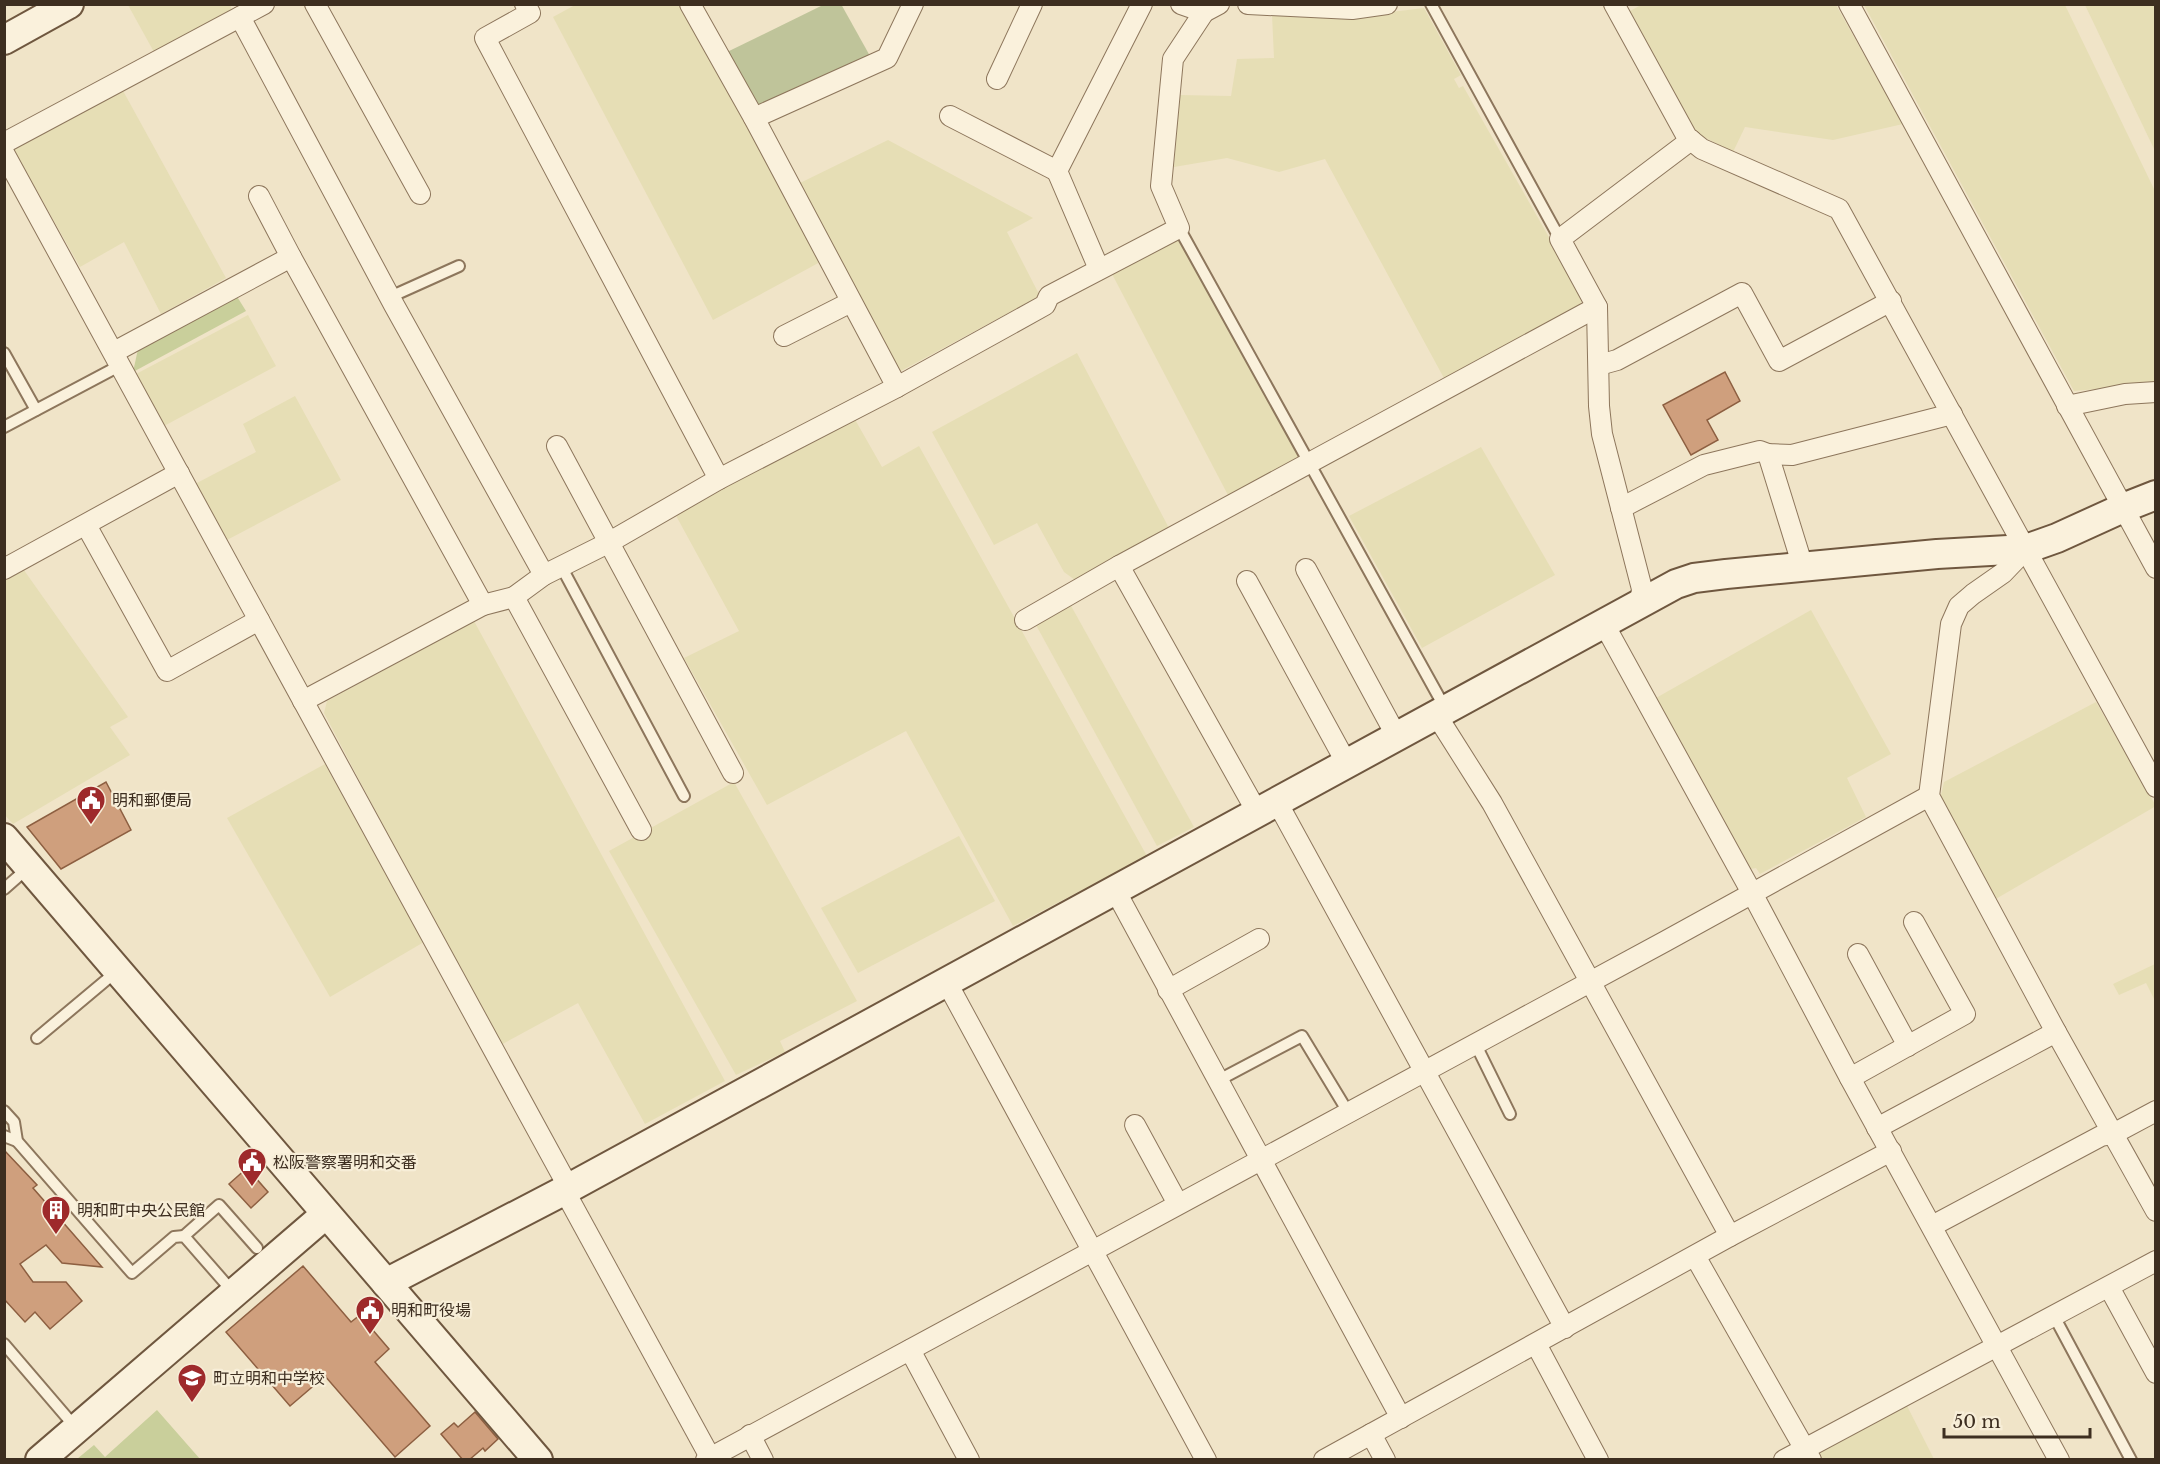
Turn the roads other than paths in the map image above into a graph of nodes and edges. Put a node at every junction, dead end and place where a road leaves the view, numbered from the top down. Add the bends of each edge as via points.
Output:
1 (69, 4) edge
2 (264, 4) edge
3 (315, 4) edge
4 (525, 4) edge
5 (690, 4) edge
6 (913, 4) edge
7 (1032, 4) edge
8 (1142, 4) edge
9 (1181, 4) edge
10 (1248, 4) edge
11 (1387, 4) edge
12 (1431, 4) edge
13 (1849, 4) edge
14 (1617, 5) edge
15 (1211, 8) edge
16 (240, 17) junction
17 (4, 40) edge
18 (997, 79) dead end
19 (950, 116) dead end
20 (754, 118) junction
21 (1691, 140) junction
22 (4, 143) edge
23 (4, 153) edge
24 (1057, 171) junction
25 (420, 194) dead end
26 (259, 196) dead end
27 (1179, 228) junction
28 (1560, 239) junction
29 (291, 256) junction
30 (459, 266) dead end
31 (1099, 269) junction
32 (390, 297) junction
33 (1891, 301) junction
34 (851, 302) junction
35 (1597, 307) junction
36 (784, 336) dead end
37 (4, 353) edge
38 (118, 358) junction
39 (1599, 365) junction
40 (897, 387) junction
41 (2156, 392) edge
42 (2067, 406) junction
43 (36, 410) junction
44 (1952, 414) junction
45 (4, 427) edge
46 (557, 446) dead end
47 (1768, 454) junction
48 (1311, 463) junction
49 (179, 473) junction
50 (719, 479) junction
51 (2156, 495) edge
52 (1621, 508) junction
53 (2123, 508) junction
54 (86, 525) junction
55 (608, 543) junction
56 (2026, 549) junction
57 (561, 566) junction
58 (1119, 566) junction
59 (1803, 567) junction
60 (2156, 568) edge
61 (4, 569) edge
62 (1306, 569) dead end
63 (544, 575) junction
64 (1247, 581) dead end
65 (514, 597) junction
66 (1640, 604) junction
67 (483, 605) junction
68 (259, 620) junction
69 (1025, 620) dead end
70 (1604, 624) junction
71 (303, 701) junction
72 (1442, 713) junction
73 (1397, 737) junction
74 (1347, 764) junction
75 (733, 773) dead end
76 (2156, 787) edge
77 (684, 796) dead end
78 (1929, 796) junction
79 (1267, 807) junction
80 (640, 830) dead end
81 (4, 838) edge
82 (30, 867) junction
83 (4, 889) edge
84 (1115, 890) junction
85 (1752, 893) junction
86 (1914, 922) dead end
87 (1259, 939) dead end
88 (1858, 954) dead end
89 (117, 971) junction
90 (946, 981) junction
91 (1590, 981) junction
92 (1168, 990) junction
93 (2056, 1032) junction
94 (37, 1038) dead end
95 (1475, 1043) junction
96 (1908, 1046) junction
97 (1424, 1072) junction
98 (1850, 1078) junction
99 (1217, 1081) junction
100 (2156, 1111) edge
101 (4, 1112) edge
102 (1348, 1112) junction
103 (1510, 1114) dead end
104 (1135, 1125) dead end
105 (1877, 1128) junction
106 (2114, 1134) junction
107 (4, 1136) edge
108 (17, 1141) junction
109 (1890, 1151) junction
110 (1260, 1160) junction
111 (567, 1189) junction
112 (1178, 1204) junction
113 (2156, 1211) edge
114 (326, 1214) junction
115 (1932, 1226) junction
116 (184, 1236) junction
117 (1730, 1236) junction
118 (257, 1248) dead end
119 (1092, 1252) junction
120 (1695, 1256) junction
121 (2156, 1261) edge
122 (386, 1283) junction
123 (2109, 1287) junction
124 (233, 1293) junction
125 (2054, 1316) junction
126 (1566, 1328) junction
127 (4, 1344) edge
128 (1536, 1344) junction
129 (1998, 1346) junction
130 (910, 1350) junction
131 (2156, 1373) edge
132 (1401, 1419) junction
133 (76, 1428) junction
134 (1371, 1434) junction
135 (750, 1436) junction
136 (1808, 1454) edge
137 (708, 1458) edge
138 (40, 1460) edge
139 (538, 1460) edge
140 (763, 1460) edge
141 (969, 1460) edge
142 (1206, 1460) edge
143 (1324, 1460) edge
144 (1385, 1460) edge
145 (1598, 1460) edge
146 (1784, 1460) edge
147 (2059, 1460) edge
148 (2131, 1460) edge

1 - 17 street
2 - 16 street
3 - 25 street
4 - 50 street via 530,13 485,38
5 - 20 street
6 - 20 street via 887,58
7 - 18 street
8 - 24 street
9 - 15 street
10 - 11 street via 1352,9
12 - 28 lane
13 - 42 street
14 - 21 street
15 - 27 street via 1173,59 1161,186
16 - 22 street
16 - 32 street
19 - 24 street
20 - 34 street
21 - 28 street
21 - 33 street via 1702,149 1839,209
23 - 38 street
24 - 31 street
26 - 29 street
27 - 31 street
27 - 48 lane
28 - 35 street
29 - 38 street
29 - 67 street
30 - 32 lane
31 - 40 street via 1049,296 1045,305
32 - 63 street
33 - 39 street via 1779,362 1742,293 1617,360
33 - 44 street
34 - 36 street
34 - 40 street
35 - 39 street
35 - 48 street
37 - 43 lane
38 - 43 lane
38 - 49 street
39 - 52 street via 1602,434
40 - 50 street
41 - 42 street
42 - 53 street
43 - 45 lane
44 - 47 street via 1792,455
44 - 56 street
46 - 55 street
47 - 52 street via 1760,451 1704,465
47 - 59 street
48 - 58 street
48 - 72 lane
49 - 54 street
49 - 68 street
50 - 55 street
51 - 53 street
52 - 66 street via 1642,589
53 - 56 street
53 - 60 street
54 - 61 street
54 - 68 street via 166,671
55 - 57 street
55 - 75 street
56 - 59 street
56 - 76 street
56 - 78 street via 2003,573 1959,606 1951,624
57 - 63 street
57 - 77 lane
58 - 69 street
58 - 79 street
59 - 66 street via 1694,578
62 - 73 street
63 - 65 street
64 - 74 street
65 - 67 street
65 - 80 street
66 - 70 street
67 - 71 street
68 - 71 street
70 - 72 street
70 - 85 street
71 - 111 street
72 - 73 street
72 - 91 street
73 - 74 street
74 - 79 street
78 - 85 street
78 - 93 street
79 - 84 street
79 - 97 street
81 - 82 street
82 - 83 lane
82 - 89 street
84 - 90 street
84 - 92 street
85 - 91 street
85 - 98 street
86 - 96 street via 1965,1014
87 - 92 street
88 - 96 street
89 - 94 lane
89 - 114 street
90 - 111 street
90 - 119 street
91 - 95 street
91 - 117 street
92 - 99 street
93 - 105 street
93 - 106 street
95 - 97 street
95 - 103 lane
96 - 98 street
97 - 102 street
97 - 126 street
98 - 105 street
99 - 102 lane via 1302,1036
99 - 110 street
100 - 106 street
101 - 108 lane via 14,1122
102 - 110 street
104 - 112 street
105 - 109 street
106 - 113 street
106 - 115 street via 2101,1136
107 - 108 lane
108 - 116 lane via 132,1273 174,1237
109 - 115 street
109 - 117 street
110 - 112 street
110 - 132 street
111 - 122 street
111 - 137 street
112 - 119 street
114 - 122 street
114 - 124 street
115 - 129 street
116 - 118 lane via 219,1205
116 - 124 lane
117 - 120 street
119 - 130 street
119 - 142 street
120 - 126 street
120 - 136 street
121 - 123 street
122 - 139 street
123 - 125 street
123 - 131 street
124 - 133 street
125 - 129 street
125 - 148 lane
126 - 128 street
127 - 133 lane
128 - 132 street
128 - 145 street
129 - 136 street
129 - 147 street
130 - 135 street
130 - 141 street
132 - 134 street
133 - 138 street
134 - 143 street
134 - 144 street
135 - 137 street
135 - 140 street
136 - 146 street

